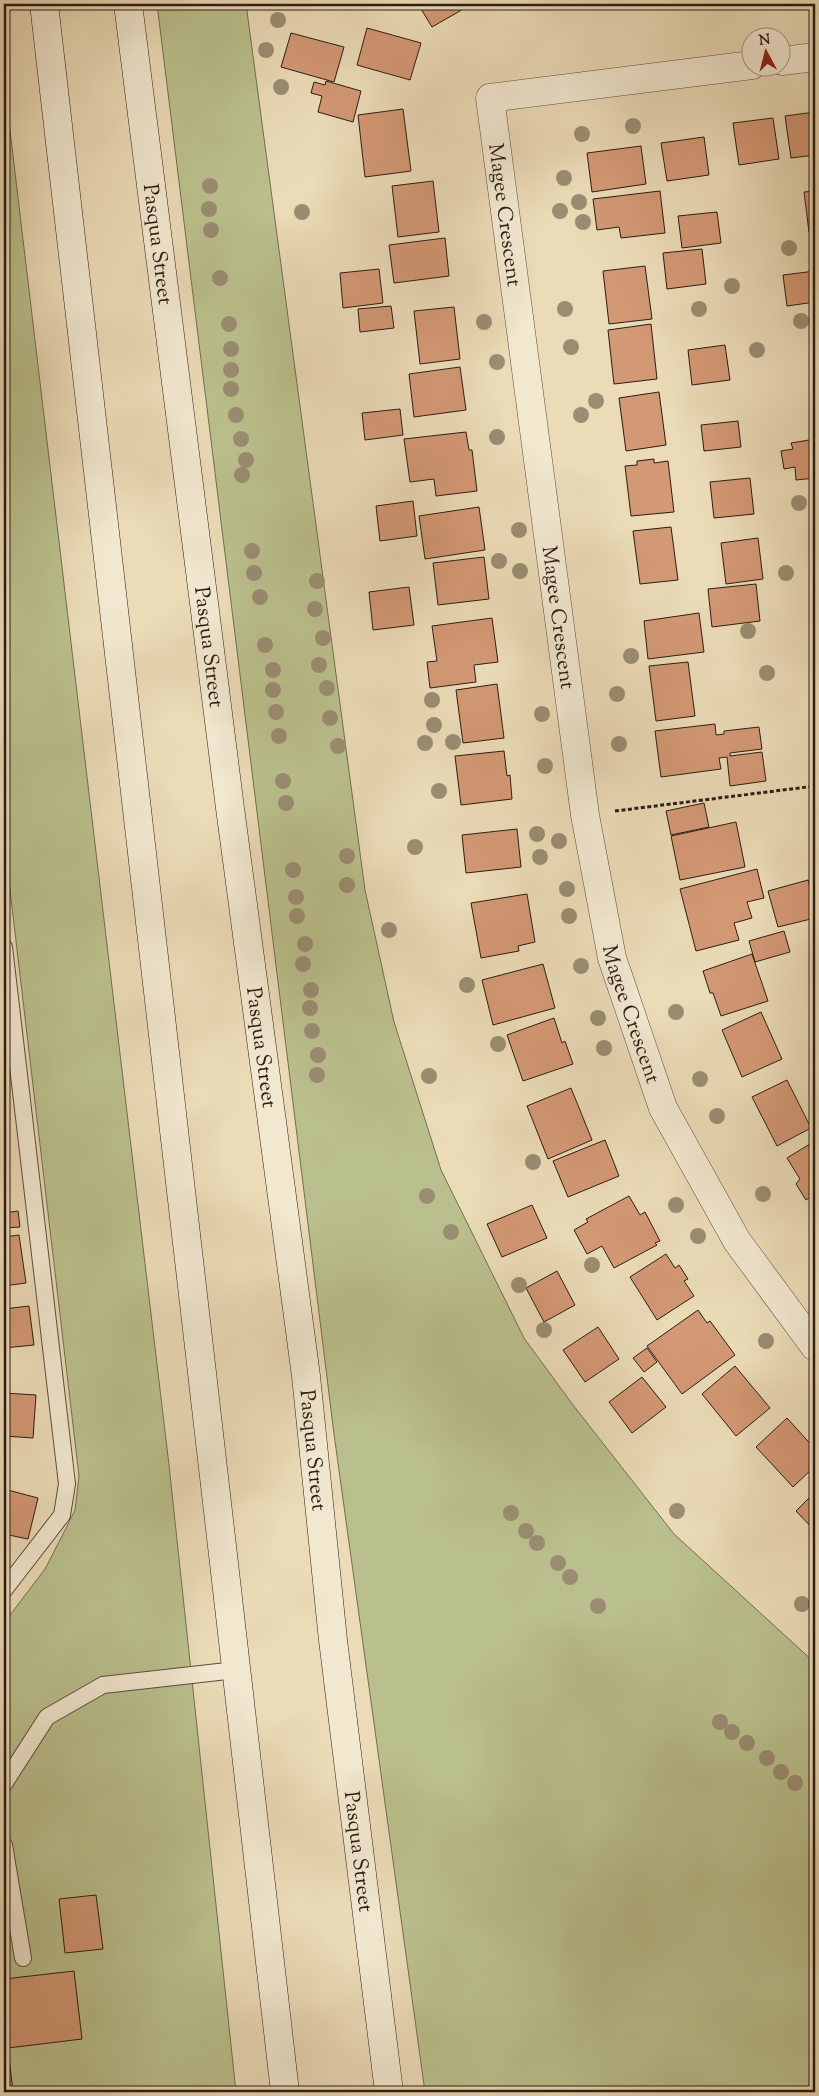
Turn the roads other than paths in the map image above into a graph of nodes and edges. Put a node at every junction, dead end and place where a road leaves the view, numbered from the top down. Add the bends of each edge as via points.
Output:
1 (44, 4) edge
2 (128, 4) edge
3 (815, 57) edge
4 (792, 60) edge
5 (742, 66) edge
6 (4, 947) edge
7 (815, 1347) edge
8 (4, 1590) edge
9 (236, 1670) junction
10 (4, 1784) edge
11 (4, 1846) edge
12 (23, 1958) dead end
13 (285, 2092) edge
14 (389, 2092) edge

1 - 9 main road
2 - 14 main road, Pasqua Street via 306,1376 333,1640
3 - 4 main road
5 - 7 main road, Magee Crescent via 490,98 585,815 612,958 663,1108 737,1241
6 - 8 lane via 66,1484 62,1515
9 - 10 lane via 103,1685 47,1717
9 - 13 main road
11 - 12 lane

